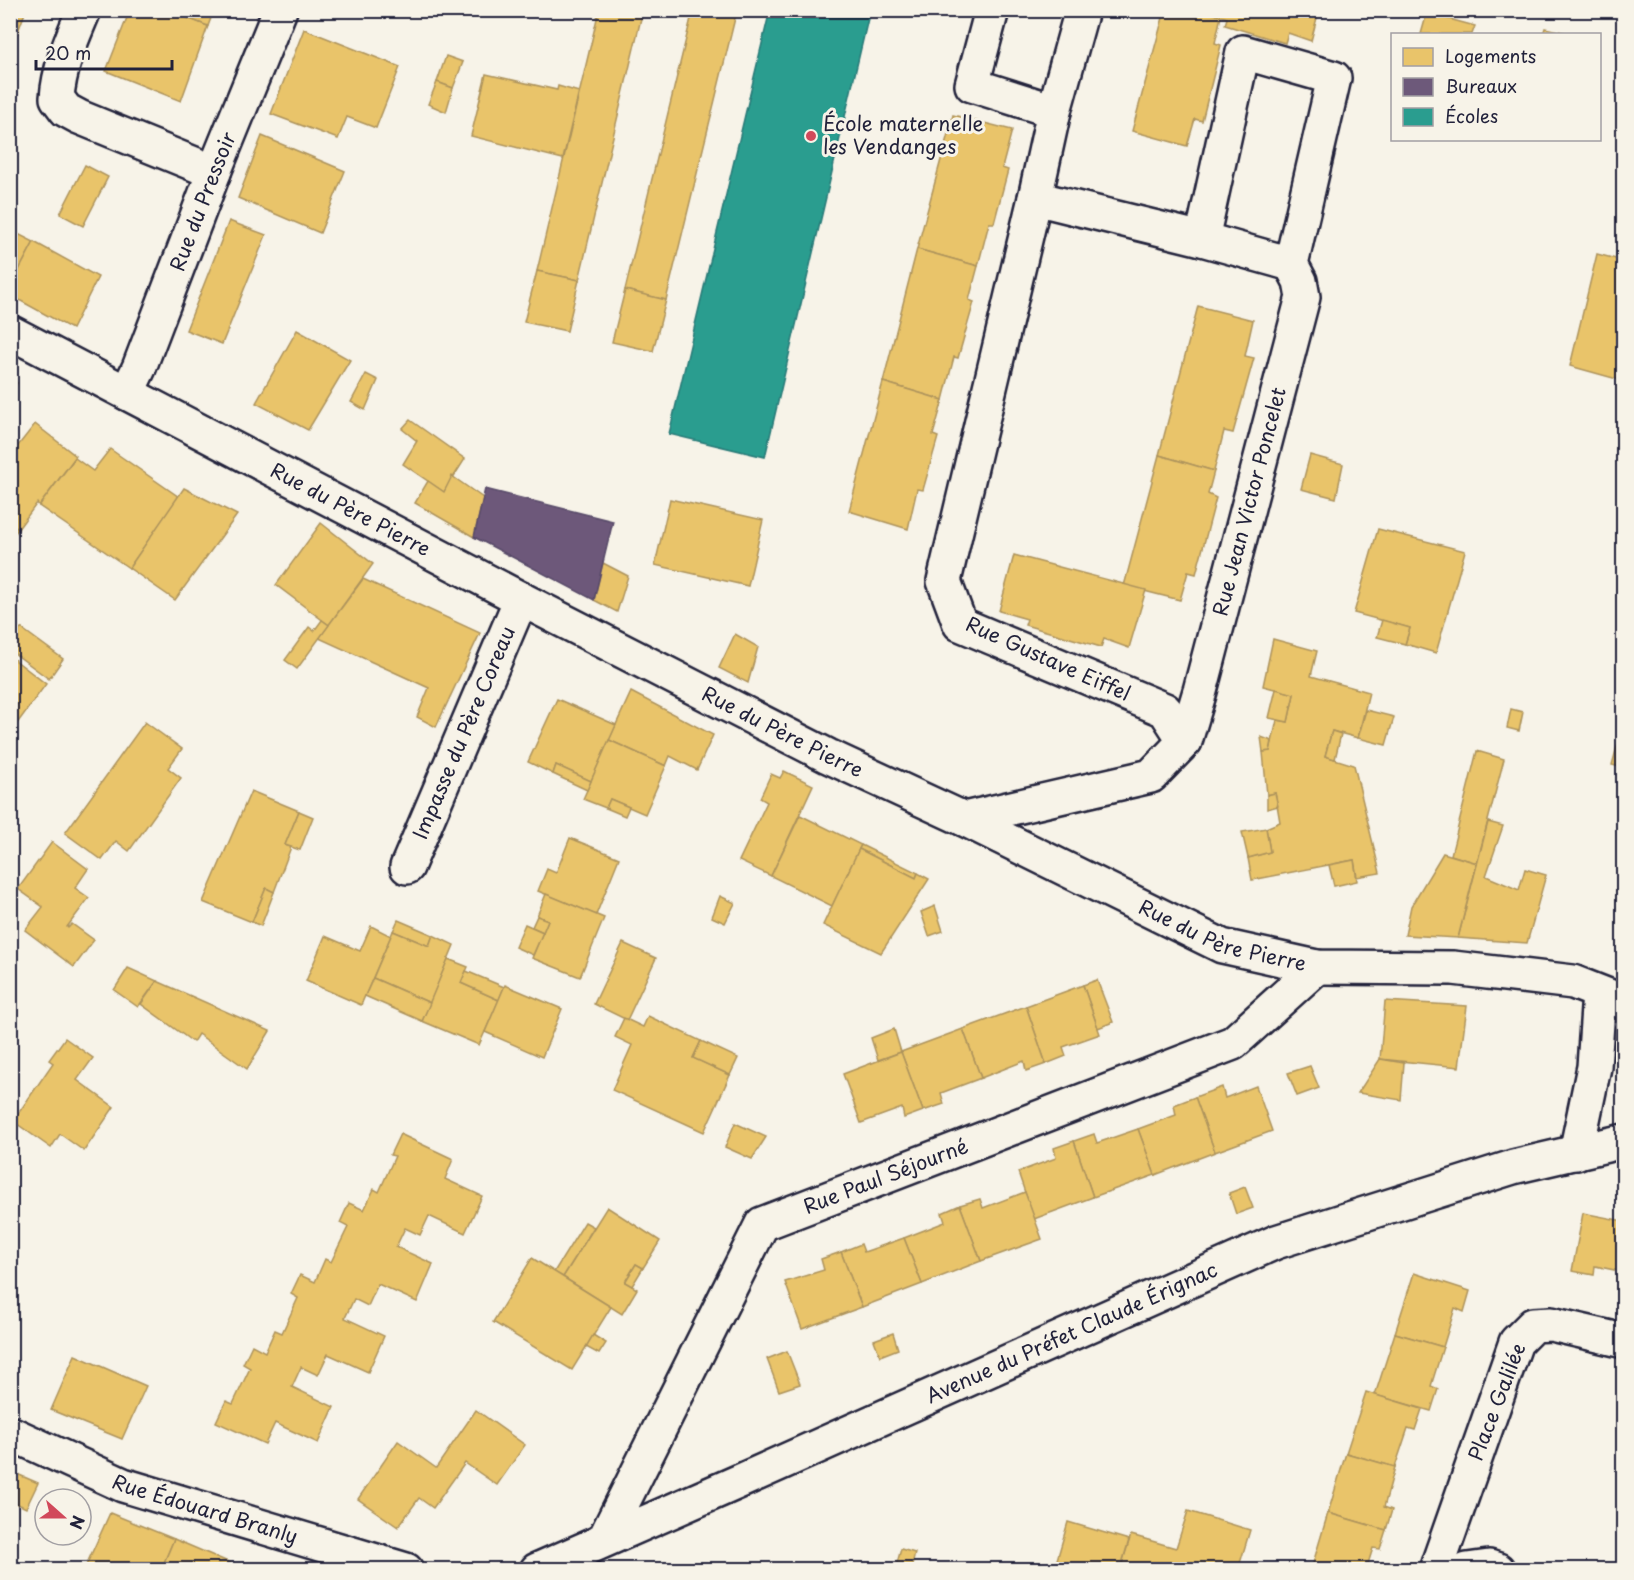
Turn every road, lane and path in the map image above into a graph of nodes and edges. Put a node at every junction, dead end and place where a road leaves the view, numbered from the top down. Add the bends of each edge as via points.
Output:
1 (84, 10) edge
2 (280, 10) edge
3 (992, 10) edge
4 (1082, 10) edge
5 (1054, 111) junction
6 (214, 172) junction
7 (1035, 198) junction
8 (1202, 239) junction
9 (1291, 264) junction
10 (10, 332) edge
11 (127, 393) junction
12 (522, 599) junction
13 (1185, 741) junction
14 (964, 819) junction
15 (407, 867) dead end
16 (1317, 967) junction
17 (1611, 998) edge
18 (1623, 1141) edge
19 (1576, 1153) junction
20 (1623, 1341) edge
21 (10, 1433) edge
22 (604, 1540) junction
23 (406, 1569) edge
24 (537, 1569) edge
25 (1436, 1569) edge
26 (1467, 1569) edge
27 (1498, 1569) edge

1 - 6 street via 63,62 57,99 79,117
2 - 6 street, Rue du Pressoir
3 - 5 street via 972,85
4 - 5 street, Rue Gustave Eiffel
5 - 7 street, Rue Gustave Eiffel
6 - 11 street, Rue du Pressoir
7 - 8 street
7 - 13 street, Rue Gustave Eiffel via 944,580 960,624 1165,710
8 - 9 street
8 - 9 street via 1243,52 1334,78
9 - 13 street, Rue Jean Victor Poncelet via 1303,297
10 - 11 street, Rue du Père Pierre
11 - 12 street, Rue du Père Pierre
12 - 14 street, Rue du Père Pierre via 828,756
12 - 15 street, Impasse du Père Coreau
13 - 14 street via 1151,776
14 - 16 street, Rue du Père Pierre via 1222,946
16 - 17 street, Rue du Père Pierre via 1453,968 1573,982
16 - 22 street, Rue Paul Séjourné via 1233,1043 762,1224
17 - 19 street, Rue du Père Pierre
18 - 19 street, Avenue du Préfet Claude Érignac
19 - 22 street, Avenue du Préfet Claude Érignac via 1513,1167 1276,1242
20 - 25 street, Place Galilée via 1551,1324 1533,1324 1516,1342
21 - 23 street, Rue Édouard Branly via 123,1485
22 - 24 street, Avenue du Préfet Claude Érignac
26 - 27 street

